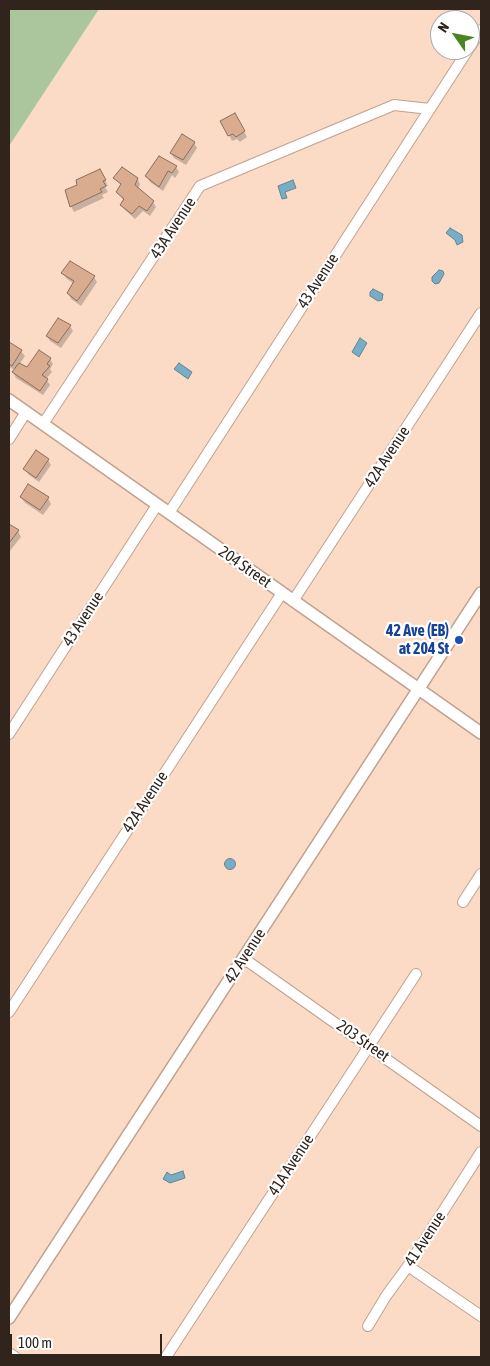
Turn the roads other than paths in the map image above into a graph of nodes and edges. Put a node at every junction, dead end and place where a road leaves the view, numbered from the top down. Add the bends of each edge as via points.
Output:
1 (462, 60) edge
2 (430, 109) junction
3 (481, 313) edge
4 (9, 400) edge
5 (26, 412) junction
6 (43, 424) junction
7 (9, 439) edge
8 (158, 505) junction
9 (168, 513) junction
10 (282, 593) junction
11 (481, 593) edge
12 (293, 601) junction
13 (418, 689) junction
14 (481, 733) edge
15 (9, 734) edge
16 (481, 874) edge
17 (463, 902) dead end
18 (243, 958) junction
19 (416, 974) dead end
20 (9, 1012) edge
21 (369, 1046) junction
22 (481, 1126) edge
23 (481, 1152) edge
24 (408, 1266) junction
25 (481, 1316) edge
26 (9, 1318) edge
27 (368, 1326) dead end
28 (9, 1353) edge
29 (15, 1357) edge
30 (166, 1357) edge

1 - 2 street, 43 Avenue
2 - 6 street, 43A Avenue via 394,105 200,186
2 - 9 street, 43 Avenue
3 - 12 street, 42A Avenue
4 - 5 street, 204 Street
5 - 6 street, 204 Street
5 - 7 street
6 - 8 street, 204 Street
8 - 9 street, 204 Street
8 - 15 street, 43 Avenue
9 - 10 street, 204 Street
10 - 12 street, 204 Street
10 - 20 street, 42A Avenue
11 - 13 street, 42 Avenue
12 - 13 street, 204 Street
13 - 14 street, 204 Street
13 - 18 street, 42 Avenue
16 - 17 street
18 - 21 street, 203 Street
18 - 26 street, 42 Avenue
19 - 21 street, 41A Avenue
21 - 22 street, 203 Street
21 - 30 street, 41A Avenue
23 - 24 street, 41 Avenue
24 - 25 street
24 - 27 street, 41 Avenue
28 - 29 street

